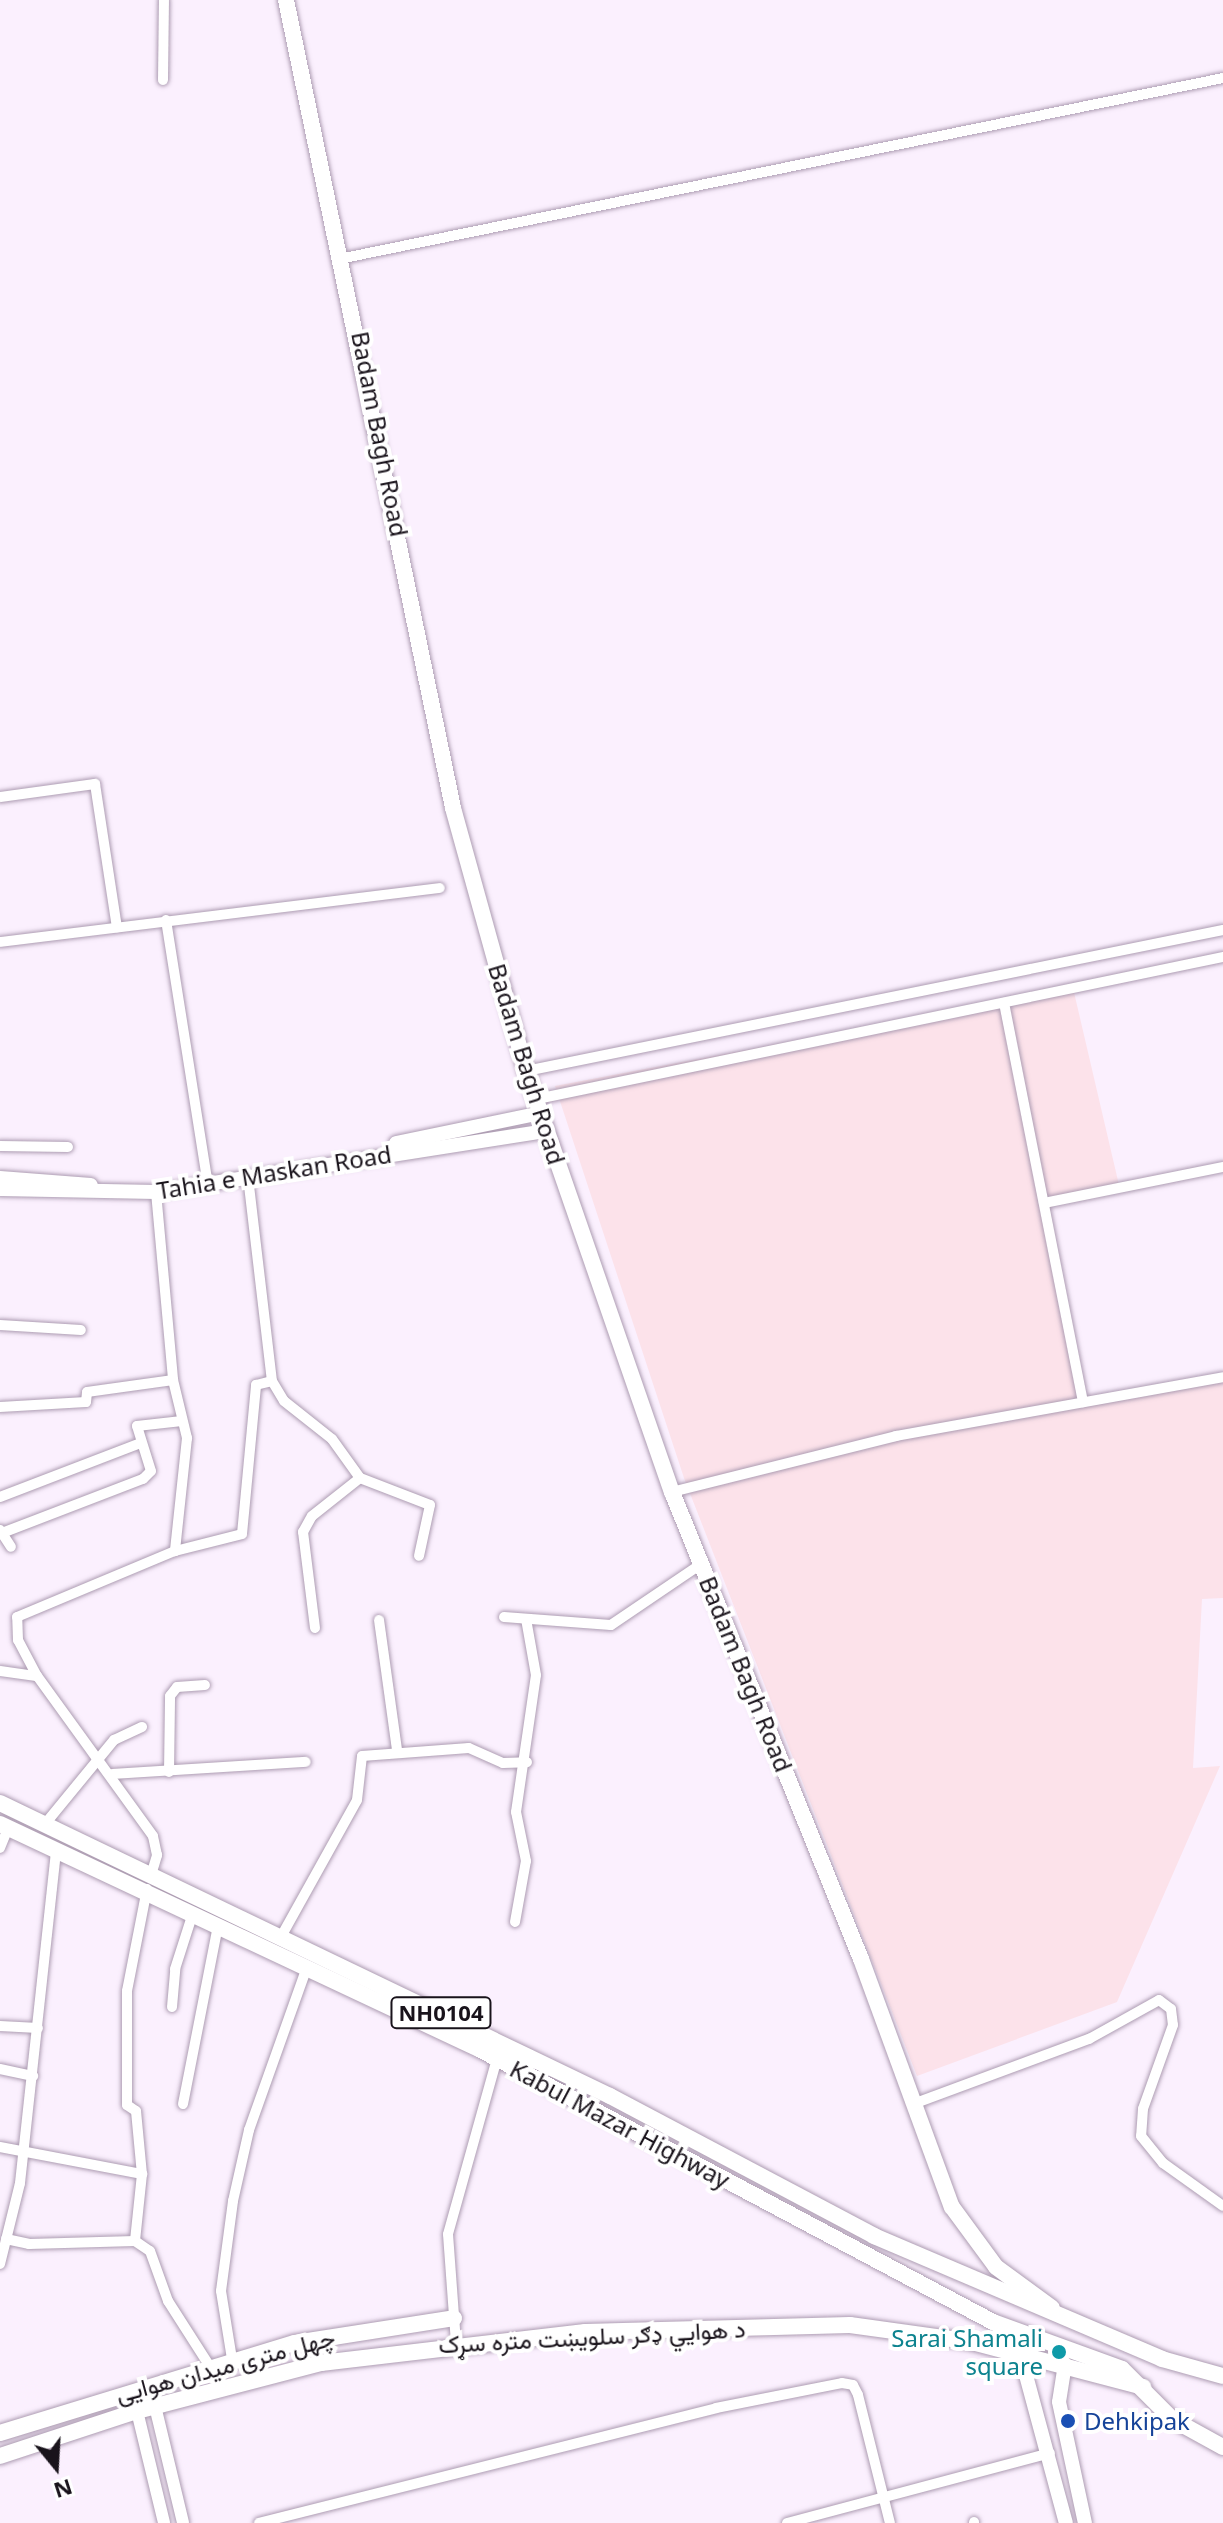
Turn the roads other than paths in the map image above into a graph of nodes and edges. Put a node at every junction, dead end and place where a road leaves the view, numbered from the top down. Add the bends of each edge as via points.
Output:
1 (164, 0) edge
2 (286, 0) edge
3 (1223, 78) edge
4 (163, 80) dead end
5 (344, 258) junction
6 (0, 797) edge
7 (440, 888) dead end
8 (166, 920) junction
9 (117, 927) junction
10 (1223, 930) edge
11 (0, 942) edge
12 (1223, 957) edge
13 (1004, 1003) junction
14 (526, 1071) junction
15 (539, 1106) junction
16 (546, 1131) junction
17 (0, 1146) edge
18 (68, 1147) dead end
19 (1223, 1167) edge
20 (248, 1177) junction
21 (0, 1178) edge
22 (207, 1179) junction
23 (0, 1189) edge
24 (156, 1192) junction
25 (1044, 1203) junction
26 (0, 1325) edge
27 (81, 1330) dead end
28 (1223, 1377) edge
29 (173, 1380) junction
30 (272, 1381) junction
31 (1083, 1402) junction
32 (0, 1407) edge
33 (182, 1421) junction
34 (141, 1443) junction
35 (360, 1478) junction
36 (672, 1492) junction
37 (0, 1497) edge
38 (1, 1532) edge
39 (11, 1547) dead end
40 (175, 1551) junction
41 (419, 1556) dead end
42 (701, 1564) junction
43 (504, 1617) dead end
44 (526, 1619) junction
45 (379, 1620) dead end
46 (315, 1628) dead end
47 (0, 1671) edge
48 (37, 1676) junction
49 (205, 1685) dead end
50 (142, 1727) dead end
51 (397, 1750) junction
52 (96, 1759) junction
53 (306, 1762) dead end
54 (527, 1762) junction
55 (169, 1772) junction
56 (113, 1774) junction
57 (0, 1803) edge
58 (45, 1824) junction
59 (4, 1826) edge
60 (0, 1848) edge
61 (56, 1850) junction
62 (149, 1882) junction
63 (193, 1913) junction
64 (515, 1922) dead end
65 (218, 1926) junction
66 (282, 1935) junction
67 (307, 1967) junction
68 (172, 2007) dead end
69 (0, 2026) edge
70 (38, 2028) junction
71 (497, 2058) junction
72 (0, 2069) edge
73 (33, 2076) junction
74 (183, 2104) dead end
75 (913, 2104) junction
76 (0, 2147) edge
77 (24, 2152) junction
78 (142, 2174) junction
79 (0, 2205) edge
80 (1223, 2206) edge
81 (14, 2208) junction
82 (6, 2239) junction
83 (135, 2241) junction
84 (0, 2264) edge
85 (1056, 2311) junction
86 (454, 2318) junction
87 (456, 2343) junction
88 (1020, 2353) junction
89 (232, 2359) junction
90 (1065, 2364) junction
91 (209, 2365) junction
92 (1223, 2376) edge
93 (1143, 2387) junction
94 (155, 2406) junction
95 (137, 2411) junction
96 (0, 2433) edge
97 (1223, 2447) edge
98 (1050, 2453) junction
99 (0, 2456) edge
100 (883, 2500) junction
101 (164, 2523) edge
102 (183, 2523) edge
103 (259, 2523) edge
104 (787, 2523) edge
105 (890, 2523) edge
106 (1066, 2523) edge
107 (1085, 2523) edge

1 - 4 street
2 - 5 main road, Badam Bagh Road
3 - 5 street
5 - 14 main road, Badam Bagh Road via 453,808
6 - 9 street via 95,784
7 - 8 street
8 - 9 street
8 - 22 street
9 - 11 street
10 - 14 street
12 - 13 street
13 - 15 street
13 - 25 street
14 - 15 main road, Badam Bagh Road
15 - 16 main road, Badam Bagh Road
15 - 22 main road, Tahia e Maskan Road
16 - 20 main road, Tahia e Maskan Road
16 - 36 main road, Badam Bagh Road
17 - 18 street
19 - 25 street
20 - 22 main road, Tahia e Maskan Road
20 - 30 street
21 - 22 main road, Tahia e Maskan Road via 86,1185
22 - 24 main road, Tahia e Maskan Road
23 - 24 main road, Tahia e Maskan Road
24 - 29 street
25 - 31 street
26 - 27 street
28 - 31 street
29 - 32 street via 87,1392 86,1402
29 - 33 street
30 - 35 street via 284,1401 332,1439
30 - 40 street via 256,1385 242,1534
31 - 36 street via 896,1436
33 - 34 street via 137,1426
33 - 40 street via 185,1474
34 - 37 street
34 - 38 street via 151,1471 143,1479
35 - 41 street via 430,1505
35 - 46 street via 312,1516 303,1532
36 - 42 main road, Badam Bagh Road
38 - 39 street
40 - 48 street via 17,1617 18,1640
42 - 44 street via 611,1625
42 - 75 main road, Badam Bagh Road
43 - 44 street
44 - 54 street via 536,1675
45 - 51 street
47 - 48 street
48 - 52 street
49 - 55 street via 177,1687 170,1696
50 - 52 street via 114,1740
51 - 54 street via 469,1748 503,1763
51 - 66 street via 362,1756 357,1800
52 - 56 street
52 - 58 street
53 - 55 street
54 - 64 street via 516,1812 526,1861
55 - 56 street
56 - 62 street via 153,1836 157,1855
57 - 58 main road, Kabul Mazar Highway / NH0104
58 - 62 main road, Kabul Mazar Highway / NH0104
59 - 60 street
59 - 61 main road, Kabul Mazar Highway / NH0104
61 - 62 main road, Kabul Mazar Highway / NH0104
61 - 70 street via 48,1881
62 - 63 main road, Kabul Mazar Highway / NH0104
62 - 66 main road, Kabul Mazar Highway / NH0104
62 - 78 street via 127,1991 127,2105 136,2111
63 - 65 main road, Kabul Mazar Highway / NH0104
63 - 68 street via 175,1969
65 - 67 main road, Kabul Mazar Highway / NH0104
65 - 74 street
66 - 85 main road, Kabul Mazar Highway / NH0104 via 740,2162 874,2236
67 - 71 main road, Kabul Mazar Highway / NH0104
67 - 89 street via 249,2130 233,2201 221,2291
69 - 70 street
70 - 73 street
71 - 86 street via 448,2234
71 - 93 main road, Kabul Mazar Highway / NH0104 via 993,2322 1092,2354
72 - 73 street
73 - 77 street
75 - 80 street via 1089,2039 1159,2000 1171,2009 1173,2025 1143,2109 1141,2136 1163,2163
75 - 85 main road, Badam Bagh Road via 952,2207 975,2244
76 - 77 street
77 - 78 street
77 - 81 street
78 - 83 street
79 - 81 street
81 - 82 street
82 - 83 street via 29,2244
82 - 84 street
83 - 91 street via 150,2251 168,2301
85 - 92 main road, Kabul Mazar Highway via 1162,2359
86 - 87 street
86 - 89 main road, چهل متری میدان هوایی via 354,2331
87 - 88 main road, د هوايي ډګر سلویښت متره سړک via 585,2332 850,2325
87 - 94 main road, د هوايي ډګر سلویښت متره سړک via 321,2363
88 - 90 main road, د هوايي ډګر سلویښت متره سړک
88 - 98 main road
89 - 91 main road, چهل متری میدان هوایی
90 - 93 main road, د هوايي ډګر سلویښت متره سړک
90 - 107 main road via 1059,2402
91 - 96 main road, چهل متری میدان هوایی
93 - 97 main road, Kabul Mazar Highway / NH0104 via 1172,2419
94 - 95 main road, د هوايي ډګر سلویښت متره سړک
94 - 102 street
95 - 99 main road, د هوايي ډګر سلویښت متره سړک
95 - 101 street
98 - 100 street
98 - 106 main road
100 - 103 street via 858,2395 853,2385 842,2383 716,2408
100 - 104 street
100 - 105 street

